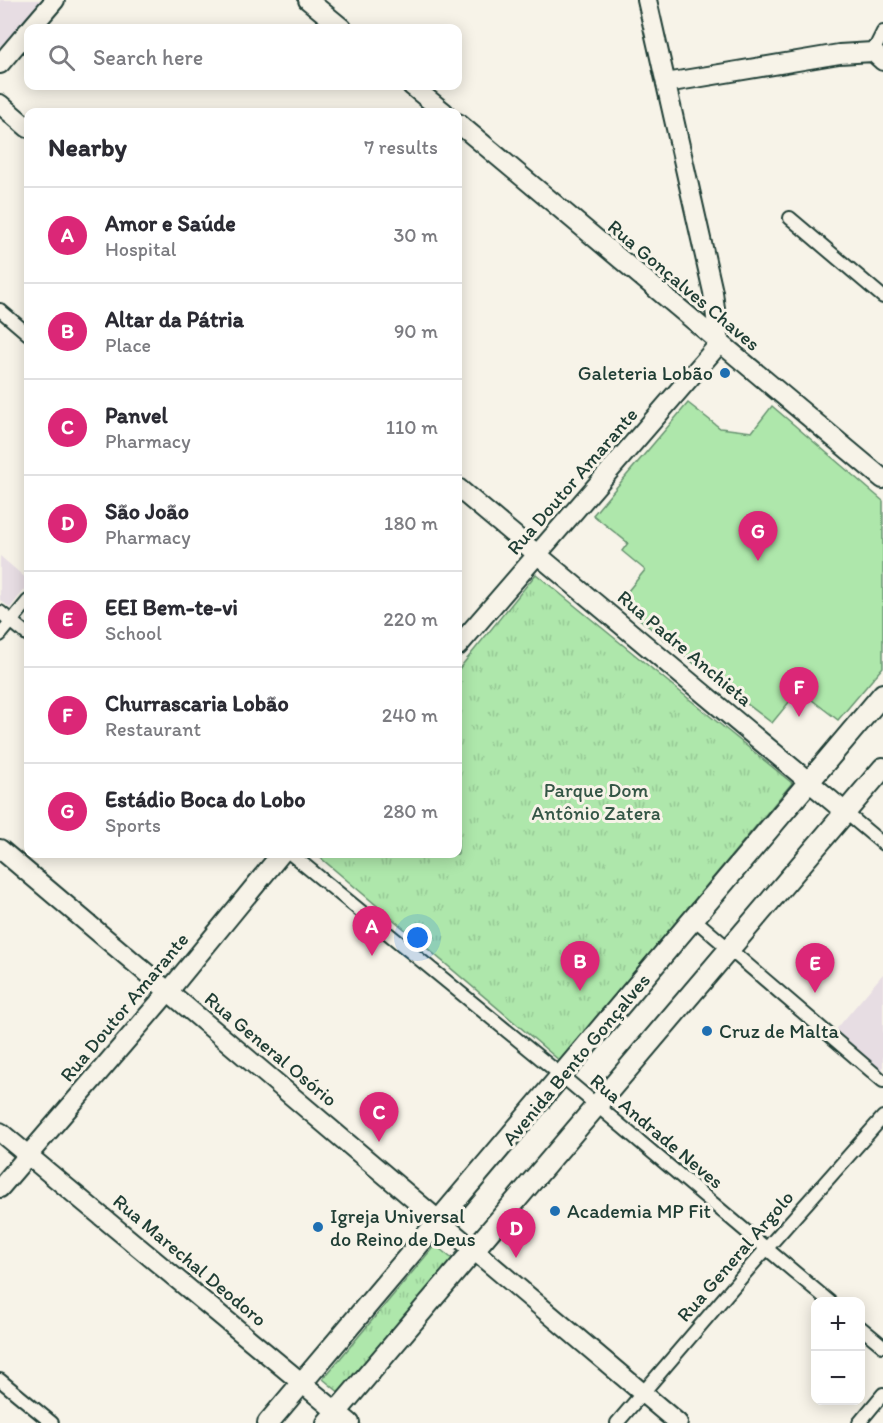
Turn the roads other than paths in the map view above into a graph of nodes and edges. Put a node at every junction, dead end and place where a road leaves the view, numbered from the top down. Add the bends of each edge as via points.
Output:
1 (55, 0) edge
2 (308, 0) edge
3 (647, 0) edge
4 (35, 24) edge
5 (337, 24) edge
6 (883, 32) edge
7 (24, 37) edge
8 (878, 56) edge
9 (0, 64) edge
10 (666, 83) junction
11 (416, 90) edge
12 (0, 104) edge
13 (437, 108) edge
14 (24, 125) edge
15 (462, 126) edge
16 (790, 218) dead end
17 (883, 297) edge
18 (0, 310) edge
19 (24, 331) edge
20 (719, 344) junction
21 (883, 479) edge
22 (462, 491) edge
23 (537, 555) junction
24 (24, 606) edge
25 (0, 612) edge
26 (12, 621) junction
27 (24, 632) edge
28 (0, 635) edge
29 (462, 641) edge
30 (879, 706) edge
31 (883, 768) edge
32 (809, 782) junction
33 (845, 812) junction
34 (883, 844) edge
35 (0, 849) edge
36 (278, 858) edge
37 (296, 858) edge
38 (693, 918) junction
39 (730, 948) junction
40 (168, 992) junction
41 (562, 1076) junction
42 (883, 1081) edge
43 (596, 1106) junction
44 (883, 1117) edge
45 (0, 1132) edge
46 (29, 1155) junction
47 (0, 1188) edge
48 (439, 1222) junction
49 (767, 1248) junction
50 (474, 1251) junction
51 (824, 1297) edge
52 (865, 1330) edge
53 (883, 1346) edge
54 (0, 1380) edge
55 (303, 1382) junction
56 (643, 1393) junction
57 (883, 1394) edge
58 (338, 1419) edge
59 (52, 1423) edge
60 (268, 1423) edge
61 (617, 1423) edge
62 (678, 1423) edge
63 (859, 1423) edge

1 - 4 street
2 - 5 street
3 - 10 street
6 - 8 street
7 - 9 street
8 - 10 street via 839,54
10 - 20 street via 713,292
11 - 13 street
12 - 14 street
15 - 20 street, Rua Gonçalves Chaves
16 - 17 street
18 - 19 street
20 - 21 street, Rua Gonçalves Chaves
20 - 23 street, Rua Doutor Amarante
22 - 23 street, Rua Padre Anchieta
23 - 29 street, Rua Doutor Amarante
23 - 32 street, Rua Padre Anchieta
24 - 26 street
25 - 26 street
26 - 27 street
26 - 28 street
30 - 32 main road, Avenida Bento Gonçalves
31 - 33 main road
32 - 33 street, Rua Padre Anchieta
32 - 38 main road, Avenida Bento Gonçalves
33 - 34 street, Rua Padre Anchieta
33 - 39 main road
35 - 40 street, Rua General Osório
36 - 40 street, Rua Doutor Amarante
37 - 41 street, Rua Andrade Neves
38 - 39 street
38 - 41 main road, Avenida Bento Gonçalves
39 - 42 street
39 - 43 main road
40 - 46 street, Rua Doutor Amarante
40 - 48 street, Rua General Osório
41 - 43 street, Rua Andrade Neves
41 - 48 main road, Avenida Bento Gonçalves
43 - 49 street, Rua Andrade Neves
43 - 50 main road
44 - 49 street, Rua General Argolo
45 - 46 street, Rua Marechal Deodoro
46 - 47 street, Rua Doutor Amarante
46 - 55 street, Rua Marechal Deodoro
48 - 50 street, Rua General Osório
48 - 55 main road, Avenida Bento Gonçalves
49 - 51 street, Rua Andrade Neves
49 - 56 street, Rua General Argolo
50 - 56 street, Rua General Osório
50 - 58 main road
52 - 53 street
54 - 59 street
55 - 58 street, Rua Marechal Deodoro
55 - 60 main road, Avenida Bento Gonçalves
56 - 61 street, Rua General Argolo
56 - 62 street, Rua General Osório
57 - 63 street

